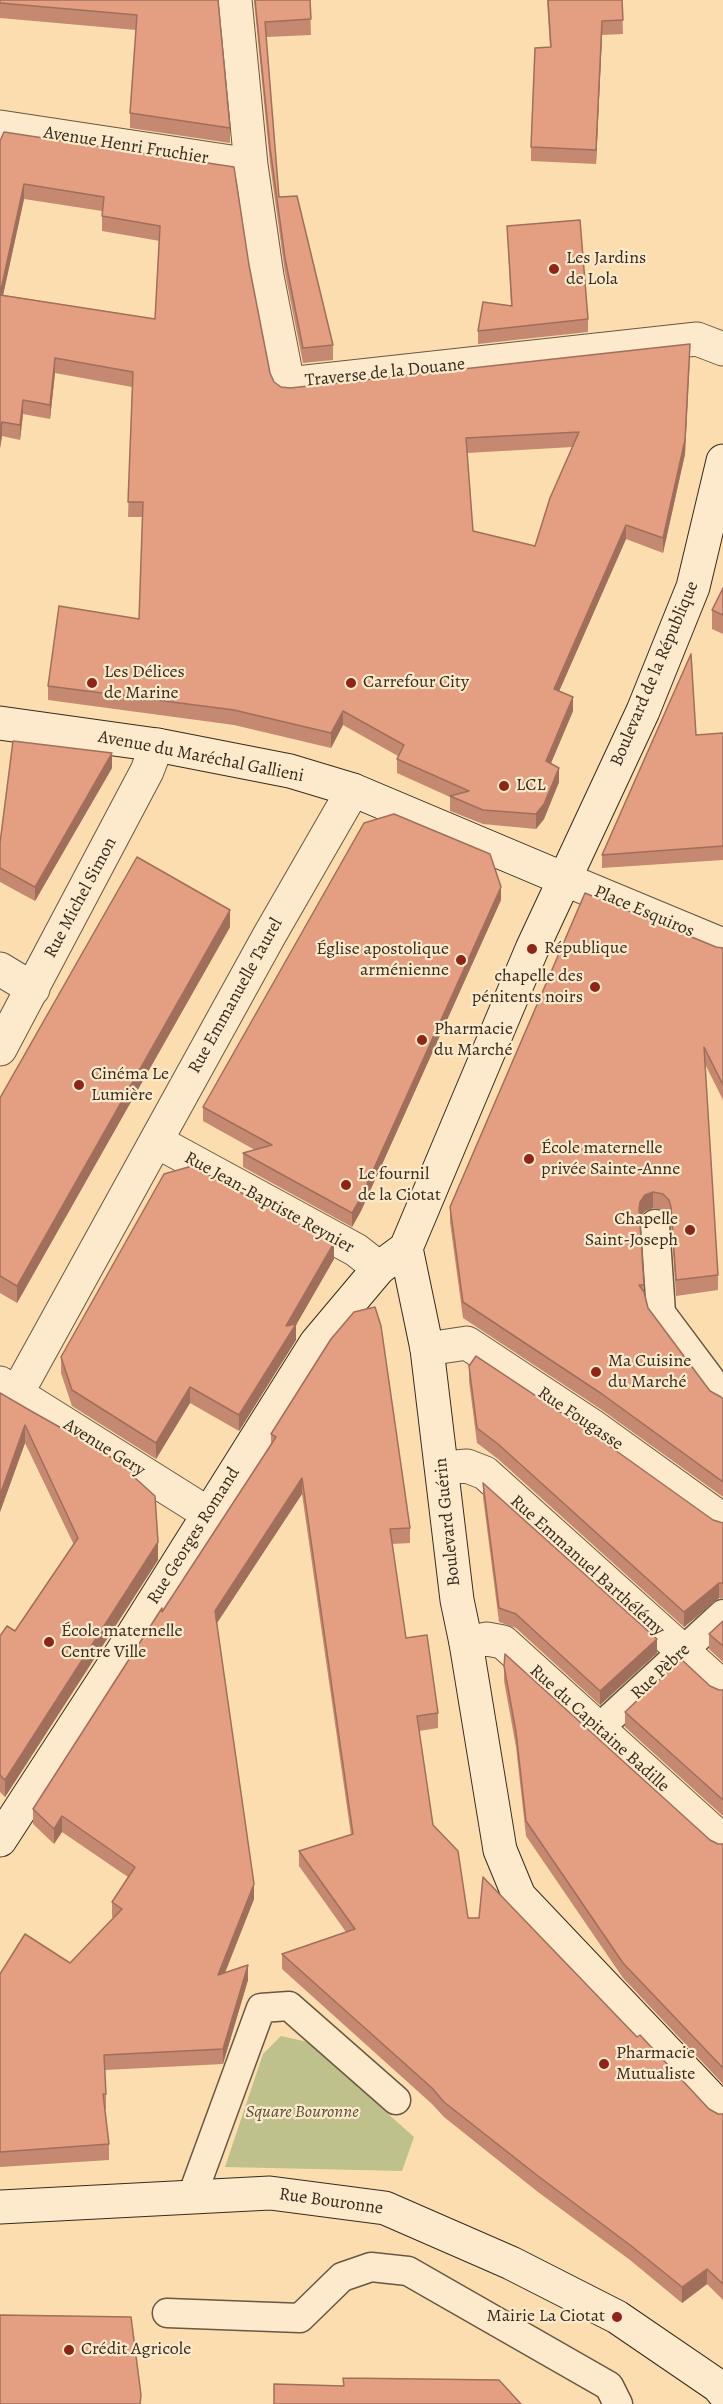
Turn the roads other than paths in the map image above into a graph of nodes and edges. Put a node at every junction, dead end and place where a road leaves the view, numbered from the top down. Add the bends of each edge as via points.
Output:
1 (235, 0) edge
2 (0, 127) edge
3 (251, 165) junction
4 (723, 349) edge
5 (723, 461) edge
6 (0, 723) edge
7 (157, 745) junction
8 (353, 790) junction
9 (564, 879) junction
10 (723, 945) edge
11 (0, 969) edge
12 (33, 989) junction
13 (0, 1049) edge
14 (156, 1141) junction
15 (655, 1224) dead end
16 (406, 1248) junction
17 (379, 1268) junction
18 (428, 1349) junction
19 (8, 1388) edge
20 (723, 1396) edge
21 (442, 1468) junction
22 (207, 1513) junction
23 (723, 1521) edge
24 (723, 1614) edge
25 (466, 1643) junction
26 (683, 1652) junction
27 (723, 1688) edge
28 (597, 1726) junction
29 (0, 1840) edge
30 (723, 1841) edge
31 (396, 2100) dead end
32 (723, 2111) edge
33 (192, 2196) junction
34 (0, 2207) edge
35 (167, 2313) dead end
36 (723, 2392) edge
37 (618, 2404) edge

1 - 3 street, Traverse de la Douane
2 - 3 street, Avenue Henri Fruchier
3 - 4 street, Traverse de la Douane via 288,384 697,339
5 - 9 street, Boulevard de la République via 693,587 643,711
6 - 7 street, Avenue du Maréchal Gallieni
7 - 8 street, Avenue du Maréchal Gallieni via 290,771
7 - 12 street, Rue Michel Simon
8 - 9 street, Avenue du Maréchal Gallieni
8 - 14 street, Rue Emmanuelle Taurel
9 - 10 street, Place Esquiros
9 - 16 street
11 - 12 street
12 - 13 street, Rue Michel Simon
14 - 17 street, Rue Jean-Baptiste Reynier via 356,1250
14 - 19 street, Rue Emmanuelle Taurel
15 - 20 lane via 661,1313
16 - 17 street, Rue Georges Romand
16 - 18 street, Boulevard Guérin
17 - 22 street, Rue Georges Romand via 316,1342
18 - 21 street, Boulevard Guérin
18 - 23 street, Rue Fougasse via 467,1343 591,1425
19 - 22 street, Avenue Gery
21 - 25 street, Boulevard Guérin via 457,1600
21 - 26 street, Rue Emmanuel Barthélémy via 467,1466 485,1473
22 - 29 street, Rue Georges Romand
24 - 26 lane, Rue Pèbre
25 - 28 street, Rue du Capitaine Badille via 487,1639 503,1642
25 - 32 street, Boulevard Guérin via 500,1850 519,1896
26 - 27 street, Rue Emmanuel Barthélémy
26 - 28 lane, Rue Pèbre
28 - 30 street, Rue du Capitaine Badille
31 - 33 lane via 289,2006 261,2008
33 - 34 street, Rue Bouronne
33 - 36 street, Rue Bouronne via 270,2193 385,2208 617,2317
35 - 37 lane via 300,2318 342,2277 371,2267 408,2271 609,2386

